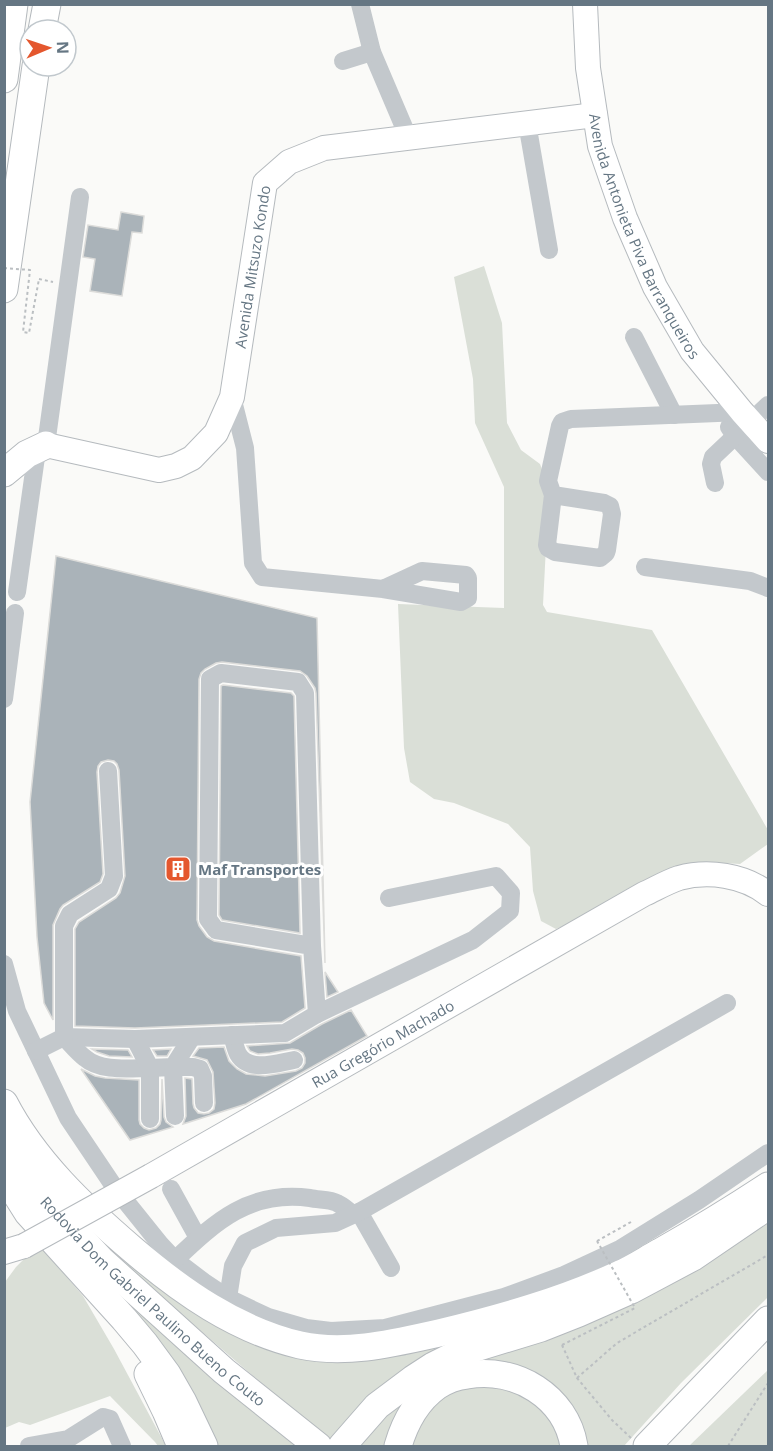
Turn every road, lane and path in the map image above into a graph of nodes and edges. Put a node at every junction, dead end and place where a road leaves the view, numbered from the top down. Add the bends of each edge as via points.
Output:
1 (14, 4) edge
2 (360, 4) edge
3 (585, 4) edge
4 (372, 52) junction
5 (343, 61) dead end
6 (34, 78) edge
7 (4, 79) edge
8 (595, 115) junction
9 (527, 123) junction
10 (409, 138) junction
11 (80, 197) dead end
12 (549, 250) dead end
13 (4, 268) edge
14 (39, 279) dead end
15 (4, 289) edge
16 (634, 337) dead end
17 (232, 397) junction
18 (768, 405) edge
19 (674, 415) junction
20 (737, 421) junction
21 (768, 441) edge
22 (42, 447) junction
23 (768, 472) edge
24 (4, 473) edge
25 (715, 483) dead end
26 (553, 495) dead end
27 (645, 567) dead end
28 (768, 588) edge
29 (383, 589) dead end
30 (17, 592) dead end
31 (15, 613) dead end
32 (4, 699) edge
33 (108, 771) dead end
34 (768, 894) edge
35 (389, 898) dead end
36 (312, 946) junction
37 (4, 964) edge
38 (727, 1003) dead end
39 (317, 1014) junction
40 (232, 1035) junction
41 (192, 1037) junction
42 (64, 1038) junction
43 (135, 1039) junction
44 (36, 1051) junction
45 (294, 1060) dead end
46 (173, 1067) junction
47 (150, 1068) junction
48 (4, 1103) edge
49 (204, 1103) dead end
50 (175, 1116) dead end
51 (150, 1119) dead end
52 (4, 1141) edge
53 (768, 1153) edge
54 (4, 1175) edge
55 (768, 1186) edge
56 (171, 1189) dead end
57 (768, 1206) edge
58 (356, 1213) junction
59 (223, 1219) junction
60 (198, 1238) junction
61 (597, 1241) dead end
62 (246, 1243) junction
63 (14, 1249) edge
64 (768, 1255) edge
65 (69, 1259) junction
66 (175, 1260) junction
67 (391, 1268) dead end
68 (228, 1298) junction
69 (768, 1320) edge
70 (768, 1343) edge
71 (577, 1378) junction
72 (768, 1383) edge
73 (314, 1443) edge
74 (640, 1443) edge
75 (179, 1444) edge
76 (29, 1446) edge
77 (122, 1446) edge
78 (204, 1446) edge
79 (342, 1446) edge
80 (398, 1446) edge
81 (574, 1446) edge
82 (667, 1446) edge
83 (728, 1446) edge

1 - 7 highway
2 - 4 street
3 - 8 main road, Avenida Antonieta Piva Barranqueiros
4 - 5 street
4 - 10 street
6 - 15 highway
8 - 9 main road, Avenida Mitsuzo Kondo
8 - 20 main road, Avenida Antonieta Piva Barranqueiros via 600,146 625,218 655,287
9 - 10 main road, Avenida Mitsuzo Kondo
9 - 12 street
10 - 17 main road, Avenida Mitsuzo Kondo via 324,148 289,162 265,183
11 - 22 street
13 - 14 path, bridge via 30,270 23,332 29,333
16 - 19 street
17 - 22 main road, Avenida Mitsuzo Kondo via 216,434 192,458 176,466 159,470
17 - 29 street via 245,448 253,563 262,577
18 - 20 street
19 - 20 street
19 - 26 street via 562,422 548,482
20 - 21 main road, Avenida Antonieta Piva Barranqueiros
20 - 23 street
20 - 25 street via 713,457
22 - 24 highway
22 - 30 street
27 - 28 street via 750,581
31 - 32 street
33 - 42 street via 114,876 109,889 70,914 64,926
34 - 63 main road, Rua Gregório Machado, bridge via 744,881 700,874 677,879 644,894 151,1176
35 - 39 street via 496,876 511,893 510,911 473,940
36 - 36 street via 305,693 298,681 221,673 210,679 208,919 216,930
36 - 39 street
37 - 44 street via 17,1011
38 - 58 street
39 - 40 street via 285,1033
40 - 41 street
40 - 45 street via 239,1057 250,1064
41 - 43 street
41 - 46 street
42 - 43 street
42 - 44 street
42 - 47 street via 86,1060 99,1065
43 - 47 street
44 - 66 street via 68,1118 115,1188
46 - 47 street
46 - 49 street via 200,1069
46 - 50 street
47 - 51 street
48 - 55 highway via 16,1126 56,1177 101,1223 146,1260 222,1314 302,1346 360,1348 395,1343 536,1307 622,1274
52 - 73 highway, Rodovia Dom Gabriel Paulino Bueno Couto via 45,1200 101,1260 224,1371
53 - 68 street via 620,1249 504,1297 385,1328 331,1331 268,1317
54 - 65 highway, Rodovia Dom Gabriel Paulino Bueno Couto via 28,1213
56 - 60 street
57 - 79 highway via 693,1257 631,1290 541,1328 459,1353 433,1366 377,1406
58 - 59 street via 336,1202 277,1197 249,1204
58 - 62 street via 335,1223 276,1228
58 - 67 street
59 - 60 street
59 - 62 street
60 - 66 street
61 - 71 path, bridge via 635,1308 562,1345
62 - 68 street via 233,1266
64 - 71 path via 617,1343
65 - 75 highway via 143,1365
65 - 78 highway, Rodovia Dom Gabriel Paulino Bueno Couto via 167,1374
66 - 68 street
69 - 74 highway
70 - 82 highway
71 - 74 path via 612,1420
72 - 83 path
76 - 77 street via 68,1439 103,1417 110,1419
80 - 81 highway via 404,1426 425,1396 439,1384 480,1372 516,1379 548,1397 568,1423

